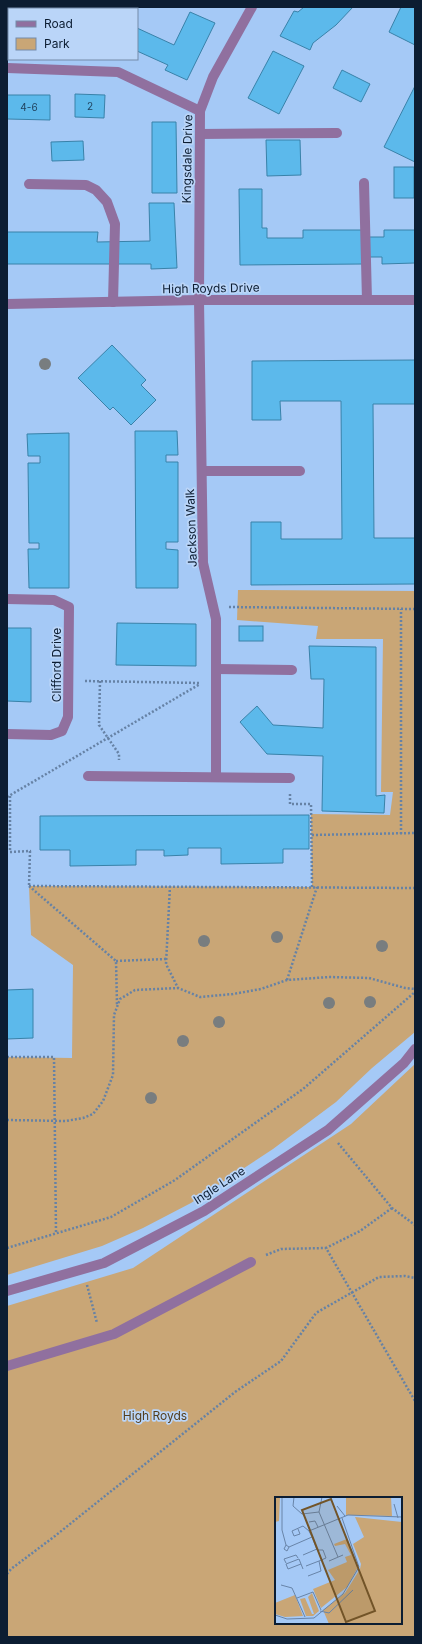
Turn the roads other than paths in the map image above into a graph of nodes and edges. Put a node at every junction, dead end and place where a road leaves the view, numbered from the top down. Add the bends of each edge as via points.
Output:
1 (252, 7) edge
2 (7, 68) edge
3 (200, 111) junction
4 (337, 133) dead end
5 (200, 134) junction
6 (364, 183) dead end
7 (29, 184) dead end
8 (199, 300) junction
9 (367, 300) junction
10 (415, 300) edge
11 (113, 302) junction
12 (7, 304) edge
13 (202, 471) junction
14 (300, 471) dead end
15 (7, 599) edge
16 (216, 669) junction
17 (292, 670) dead end
18 (7, 734) edge
19 (88, 776) dead end
20 (216, 777) junction
21 (290, 778) road end
22 (415, 1049) edge
23 (251, 1262) road end
24 (7, 1291) edge
25 (7, 1366) edge

1 - 3 street, Kingsdale Drive via 213,77
2 - 3 street via 118,72
3 - 5 street, Kingsdale Drive
4 - 5 street
5 - 8 street, Kingsdale Drive
6 - 9 street
7 - 11 street via 86,185 96,190 107,202 115,224
8 - 9 street, High Royds Drive
8 - 11 street, High Royds Drive
8 - 13 street, Jackson Walk
9 - 10 street, High Royds Drive
11 - 12 street, High Royds Drive
13 - 14 street
13 - 16 street, Jackson Walk via 203,564 216,618
15 - 18 street, Clifford Drive via 54,600 69,607 68,717 62,731 51,735
16 - 17 street
16 - 20 street, Jackson Walk
19 - 20 street
20 - 21 street
22 - 24 street, Ingle Lane via 404,1063 328,1130 204,1211 104,1263
23 - 25 street via 114,1334

